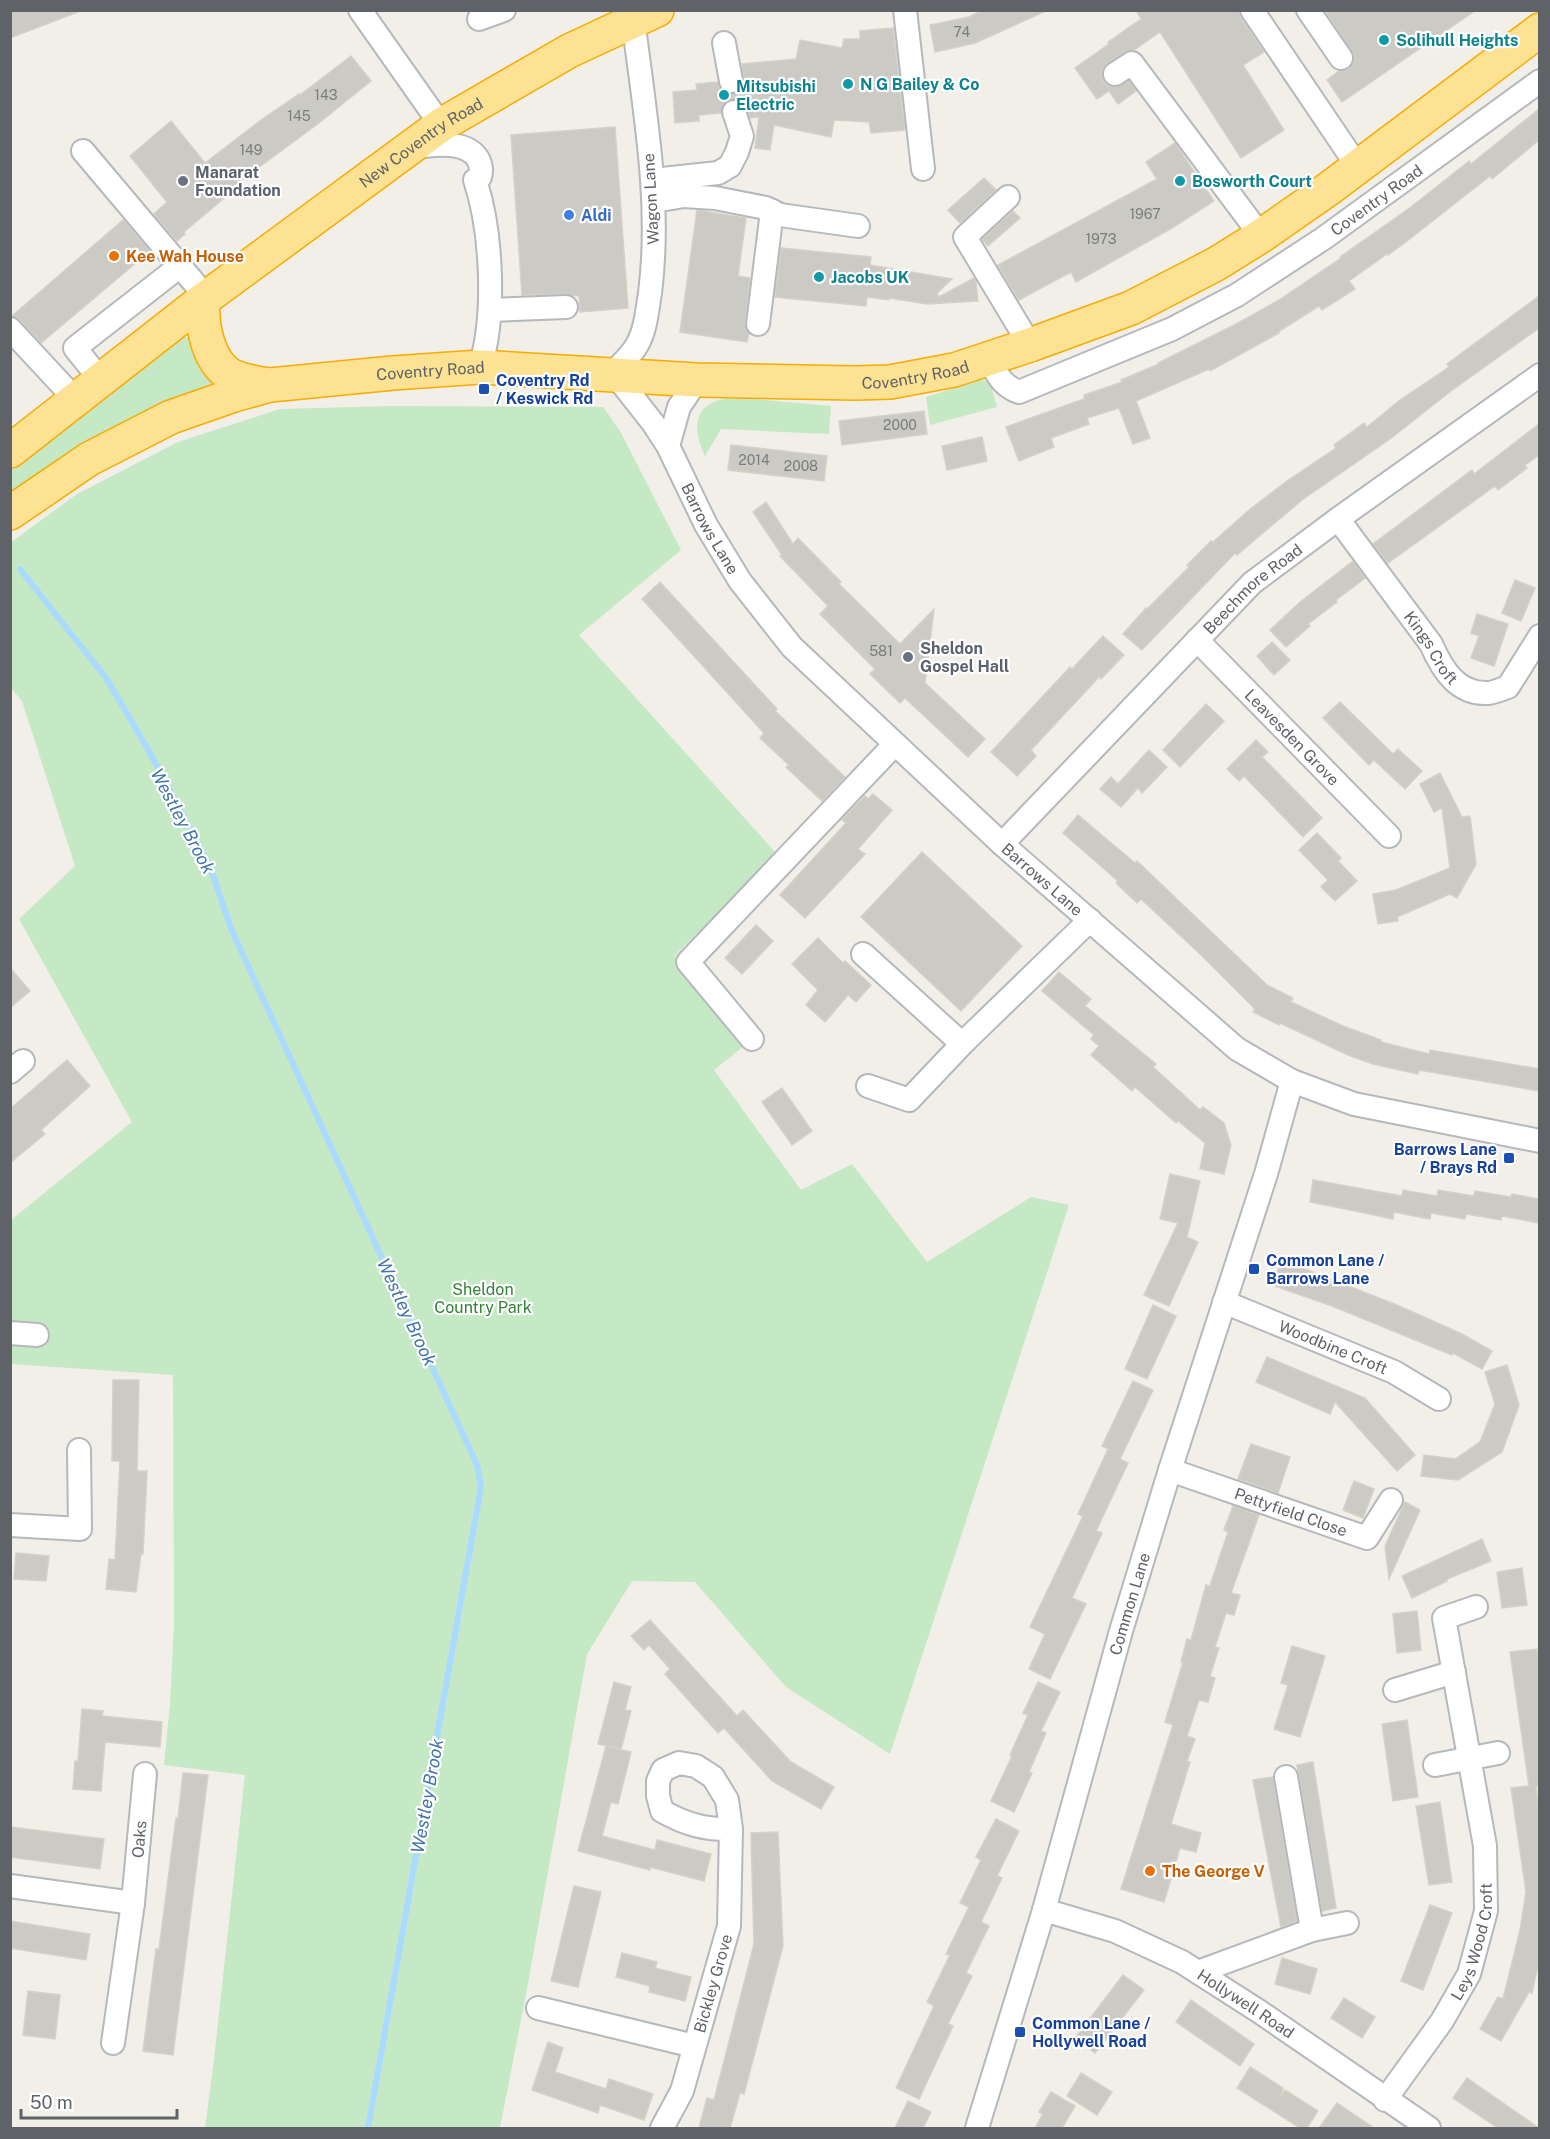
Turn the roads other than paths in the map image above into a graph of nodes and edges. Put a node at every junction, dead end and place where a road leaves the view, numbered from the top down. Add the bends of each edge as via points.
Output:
1 (360, 10) edge
2 (504, 10) edge
3 (905, 10) edge
4 (1252, 10) edge
5 (1308, 10) edge
6 (641, 14) edge
7 (479, 20) dead end
8 (1539, 30) edge
9 (724, 43) dead end
10 (1341, 58) dead end
11 (1115, 74) dead end
12 (731, 81) tunnel mouth
13 (1539, 81) edge
14 (735, 112) tunnel mouth
15 (441, 125) junction
16 (411, 147) junction
17 (83, 151) dead end
18 (1358, 167) junction
19 (923, 169) dead end
20 (654, 190) junction
21 (1008, 196) dead end
22 (772, 211) junction
23 (858, 226) dead end
24 (1261, 236) junction
25 (180, 266) junction
26 (205, 299) junction
27 (566, 307) dead end
28 (490, 321) junction
29 (758, 324) dead end
30 (10, 329) edge
31 (1030, 345) junction
32 (988, 359) junction
33 (480, 368) junction
34 (1539, 375) edge
35 (613, 376) junction
36 (697, 380) junction
37 (270, 385) junction
38 (88, 389) junction
39 (668, 446) junction
40 (10, 451) edge
41 (10, 513) edge
42 (1338, 519) junction
43 (1539, 636) edge
44 (1197, 640) junction
45 (895, 744) junction
46 (1389, 836) dead end
47 (1002, 844) junction
48 (1089, 920) junction
49 (863, 954) dead end
50 (752, 1039) dead end
51 (965, 1041) junction
52 (1292, 1081) junction
53 (868, 1086) dead end
54 (1539, 1141) edge
55 (1224, 1302) junction
56 (10, 1333) edge
57 (37, 1335) dead end
58 (1439, 1399) dead end
59 (79, 1450) dead end
60 (1170, 1470) junction
61 (1390, 1500) dead end
62 (10, 1525) edge
63 (1476, 1607) dead end
64 (1454, 1672) junction
65 (1395, 1690) dead end
66 (1498, 1753) dead end
67 (1470, 1760) junction
68 (1435, 1765) dead end
69 (145, 1774) dead end
70 (1286, 1777) dead end
71 (731, 1829) dead end
72 (10, 1886) edge
73 (133, 1903) junction
74 (1044, 1910) junction
75 (1347, 1923) dead end
76 (1312, 1930) junction
77 (1198, 1972) junction
78 (538, 2008) dead end
79 (113, 2043) dead end
80 (694, 2046) junction
81 (1385, 2100) junction
82 (662, 2128) edge
83 (977, 2128) edge
84 (1429, 2128) edge

1 - 15 street
2 - 7 street
3 - 19 street
4 - 18 street
5 - 10 street
6 - 15 highway, New Coventry Road
6 - 20 street, Wagon Lane
8 - 18 highway, Coventry Road
9 - 12 street
11 - 24 street via 1132,63
13 - 32 street, Coventry Road via 1324,238 1237,295 1173,329 1019,392 1001,382
14 - 20 street via 742,136 730,166 718,173
15 - 16 highway, New Coventry Road
16 - 26 highway, New Coventry Road
16 - 28 street via 446,145 467,149 479,161 482,172 475,180 487,240
17 - 25 street
18 - 24 highway, Coventry Road
20 - 22 street
20 - 35 street, Wagon Lane via 655,242 646,322 637,345
21 - 31 street via 965,237
22 - 23 street
22 - 29 street
24 - 31 highway, Coventry Road via 1131,308
25 - 26 street
25 - 38 street via 75,348
26 - 37 highway via 202,311 217,363 244,381
26 - 38 highway
27 - 28 street
28 - 33 street
30 - 38 street
31 - 32 highway, Coventry Road
32 - 36 highway, Coventry Road via 890,382
33 - 35 highway, Coventry Road
33 - 37 highway, Coventry Road
34 - 42 street, Beechmore Road
35 - 36 highway, Coventry Road
35 - 39 street, Barrows Lane
36 - 39 street via 680,407
37 - 41 highway, Coventry Road via 171,417 89,459
38 - 40 highway
39 - 45 street, Barrows Lane via 706,525 740,581 792,646
42 - 43 street, Kings Croft via 1431,644 1441,666 1467,690 1489,693 1508,687
42 - 44 street, Beechmore Road via 1252,583
44 - 46 street, Leavesden Grove
44 - 47 street, Beechmore Road
45 - 47 street, Barrows Lane
45 - 50 street via 688,962
47 - 48 street, Barrows Lane
48 - 51 street
48 - 52 street, Barrows Lane via 1237,1049
49 - 51 street via 959,1041
51 - 53 street via 909,1100
52 - 54 street, Barrows Lane via 1354,1104
52 - 55 street, Common Lane
55 - 58 street, Woodbine Croft via 1394,1372
55 - 60 street, Common Lane
56 - 57 street
59 - 62 street via 80,1529
60 - 61 street, Pettyfield Close via 1367,1538
60 - 74 street, Common Lane
63 - 64 street, Leys Wood Croft via 1444,1618
64 - 65 street
64 - 67 street, Leys Wood Croft
66 - 67 street
67 - 68 street
67 - 81 street, Leys Wood Croft via 1485,1846 1486,1911 1469,1974 1442,2021
69 - 73 street, Oaks
70 - 76 street
71 - 80 street, Bickley Grove via 729,1926
72 - 73 street
73 - 79 street, Oaks
74 - 77 street, Hollywell Road via 1115,1931
74 - 83 street, Common Lane
75 - 76 street
76 - 77 street
77 - 81 street, Hollywell Road
78 - 80 street
80 - 82 street, Bickley Grove via 682,2091
81 - 84 street, Hollywell Road

